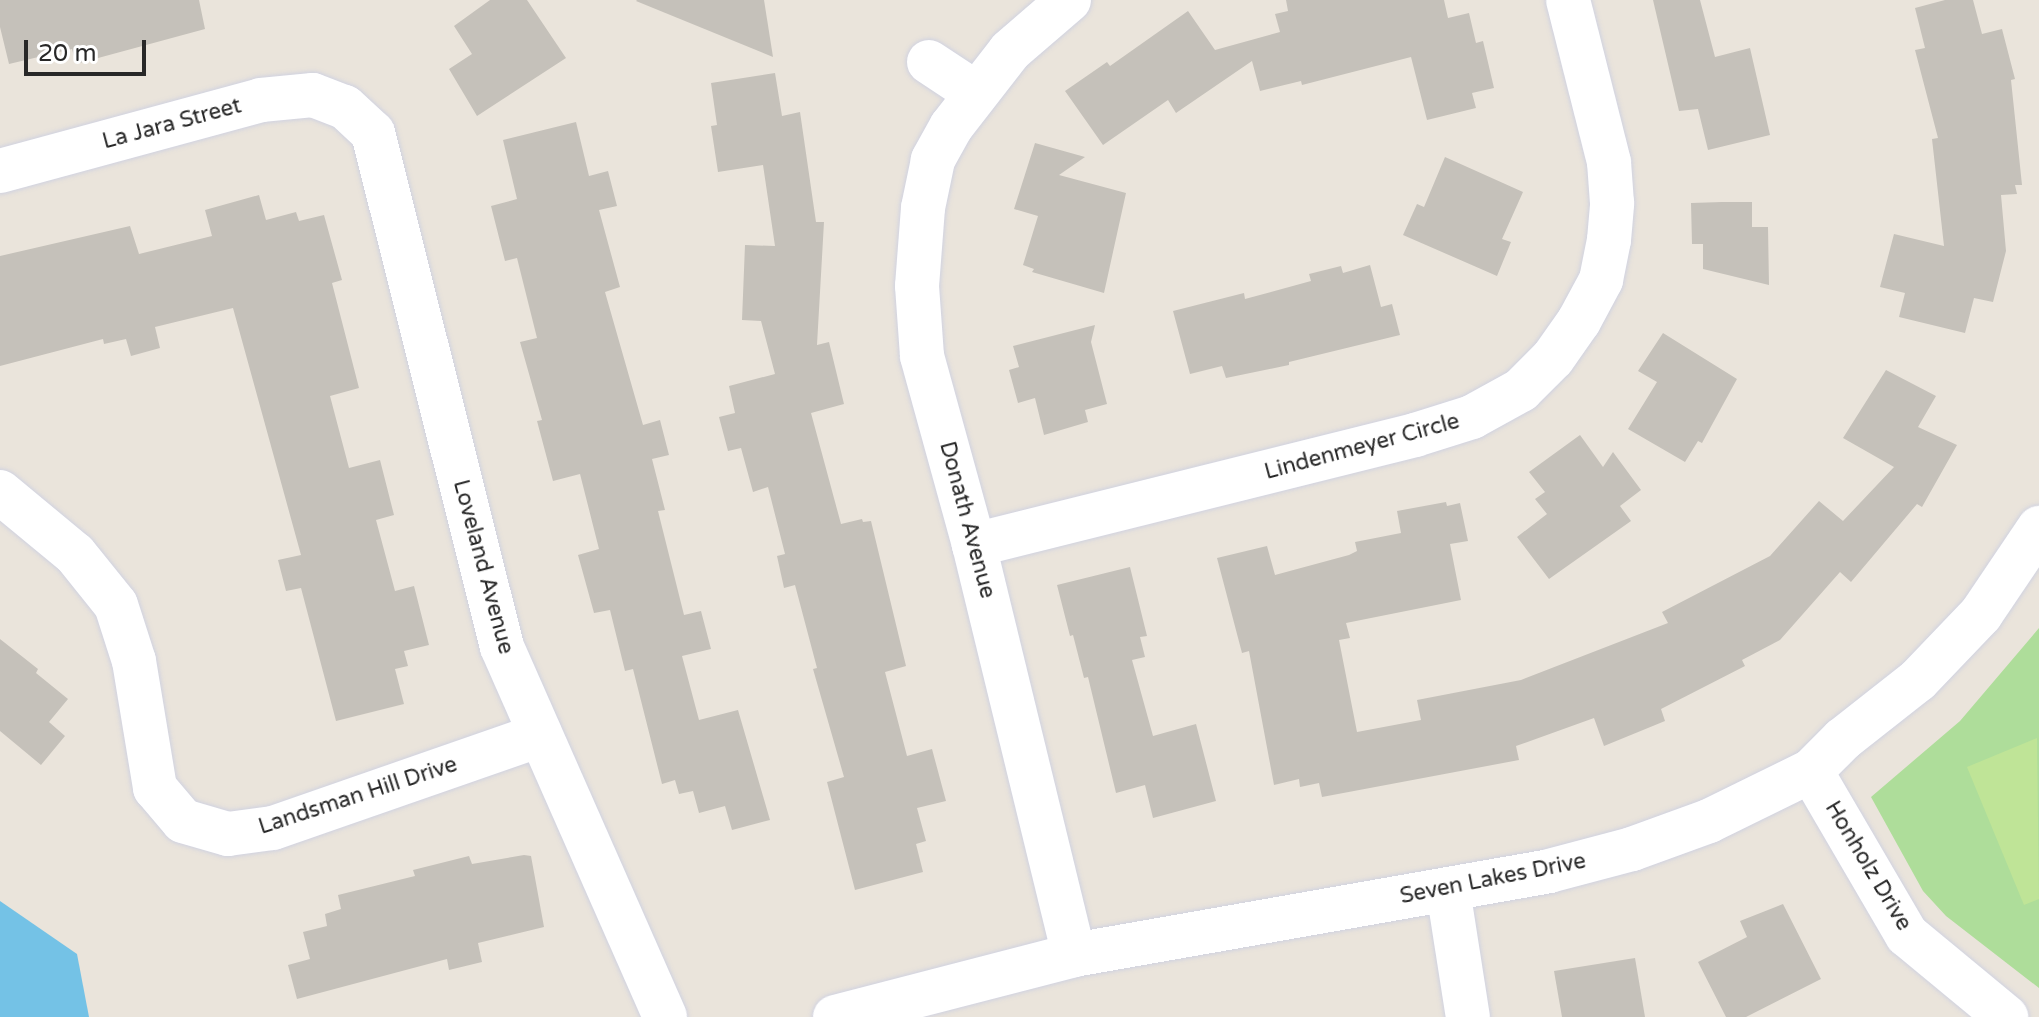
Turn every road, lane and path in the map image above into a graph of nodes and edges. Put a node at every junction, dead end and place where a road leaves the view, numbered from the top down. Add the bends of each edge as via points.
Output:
1 (1069, 0) edge
2 (1568, 0) edge
3 (929, 62) dead end
4 (976, 93) junction
5 (345, 107) joint
6 (0, 171) edge
7 (0, 492) edge
8 (2039, 528) edge
9 (974, 545) junction
10 (540, 735) junction
11 (1811, 771) junction
12 (1448, 890) junction
13 (1074, 955) junction
14 (665, 1017) edge
15 (835, 1017) edge
16 (1468, 1017) edge
17 (2006, 1017) edge

1 - 4 street, Donath Avenue via 1010,51
2 - 9 street, Lindenmeyer Circle via 1609,162 1609,240 1601,280 1579,321 1521,390 1472,417 1415,435
3 - 4 street
4 - 9 street, Donath Avenue via 933,160 917,286 922,356
5 - 6 street, La Jara Street via 313,95 261,100
5 - 10 street, Loveland Avenue via 373,133 502,647
7 - 10 street, Landsman Hill Drive via 75,554 116,605 134,661 155,788 183,821 228,834 273,828
8 - 11 street, Seven Lakes Drive via 1981,614 1918,680
9 - 13 street, Donath Avenue
10 - 14 street, Loveland Avenue
11 - 12 street, Seven Lakes Drive via 1709,821 1632,849
11 - 17 street, Honholz Drive via 1907,935
12 - 13 street, Seven Lakes Drive
12 - 16 street
13 - 15 street, Seven Lakes Drive

